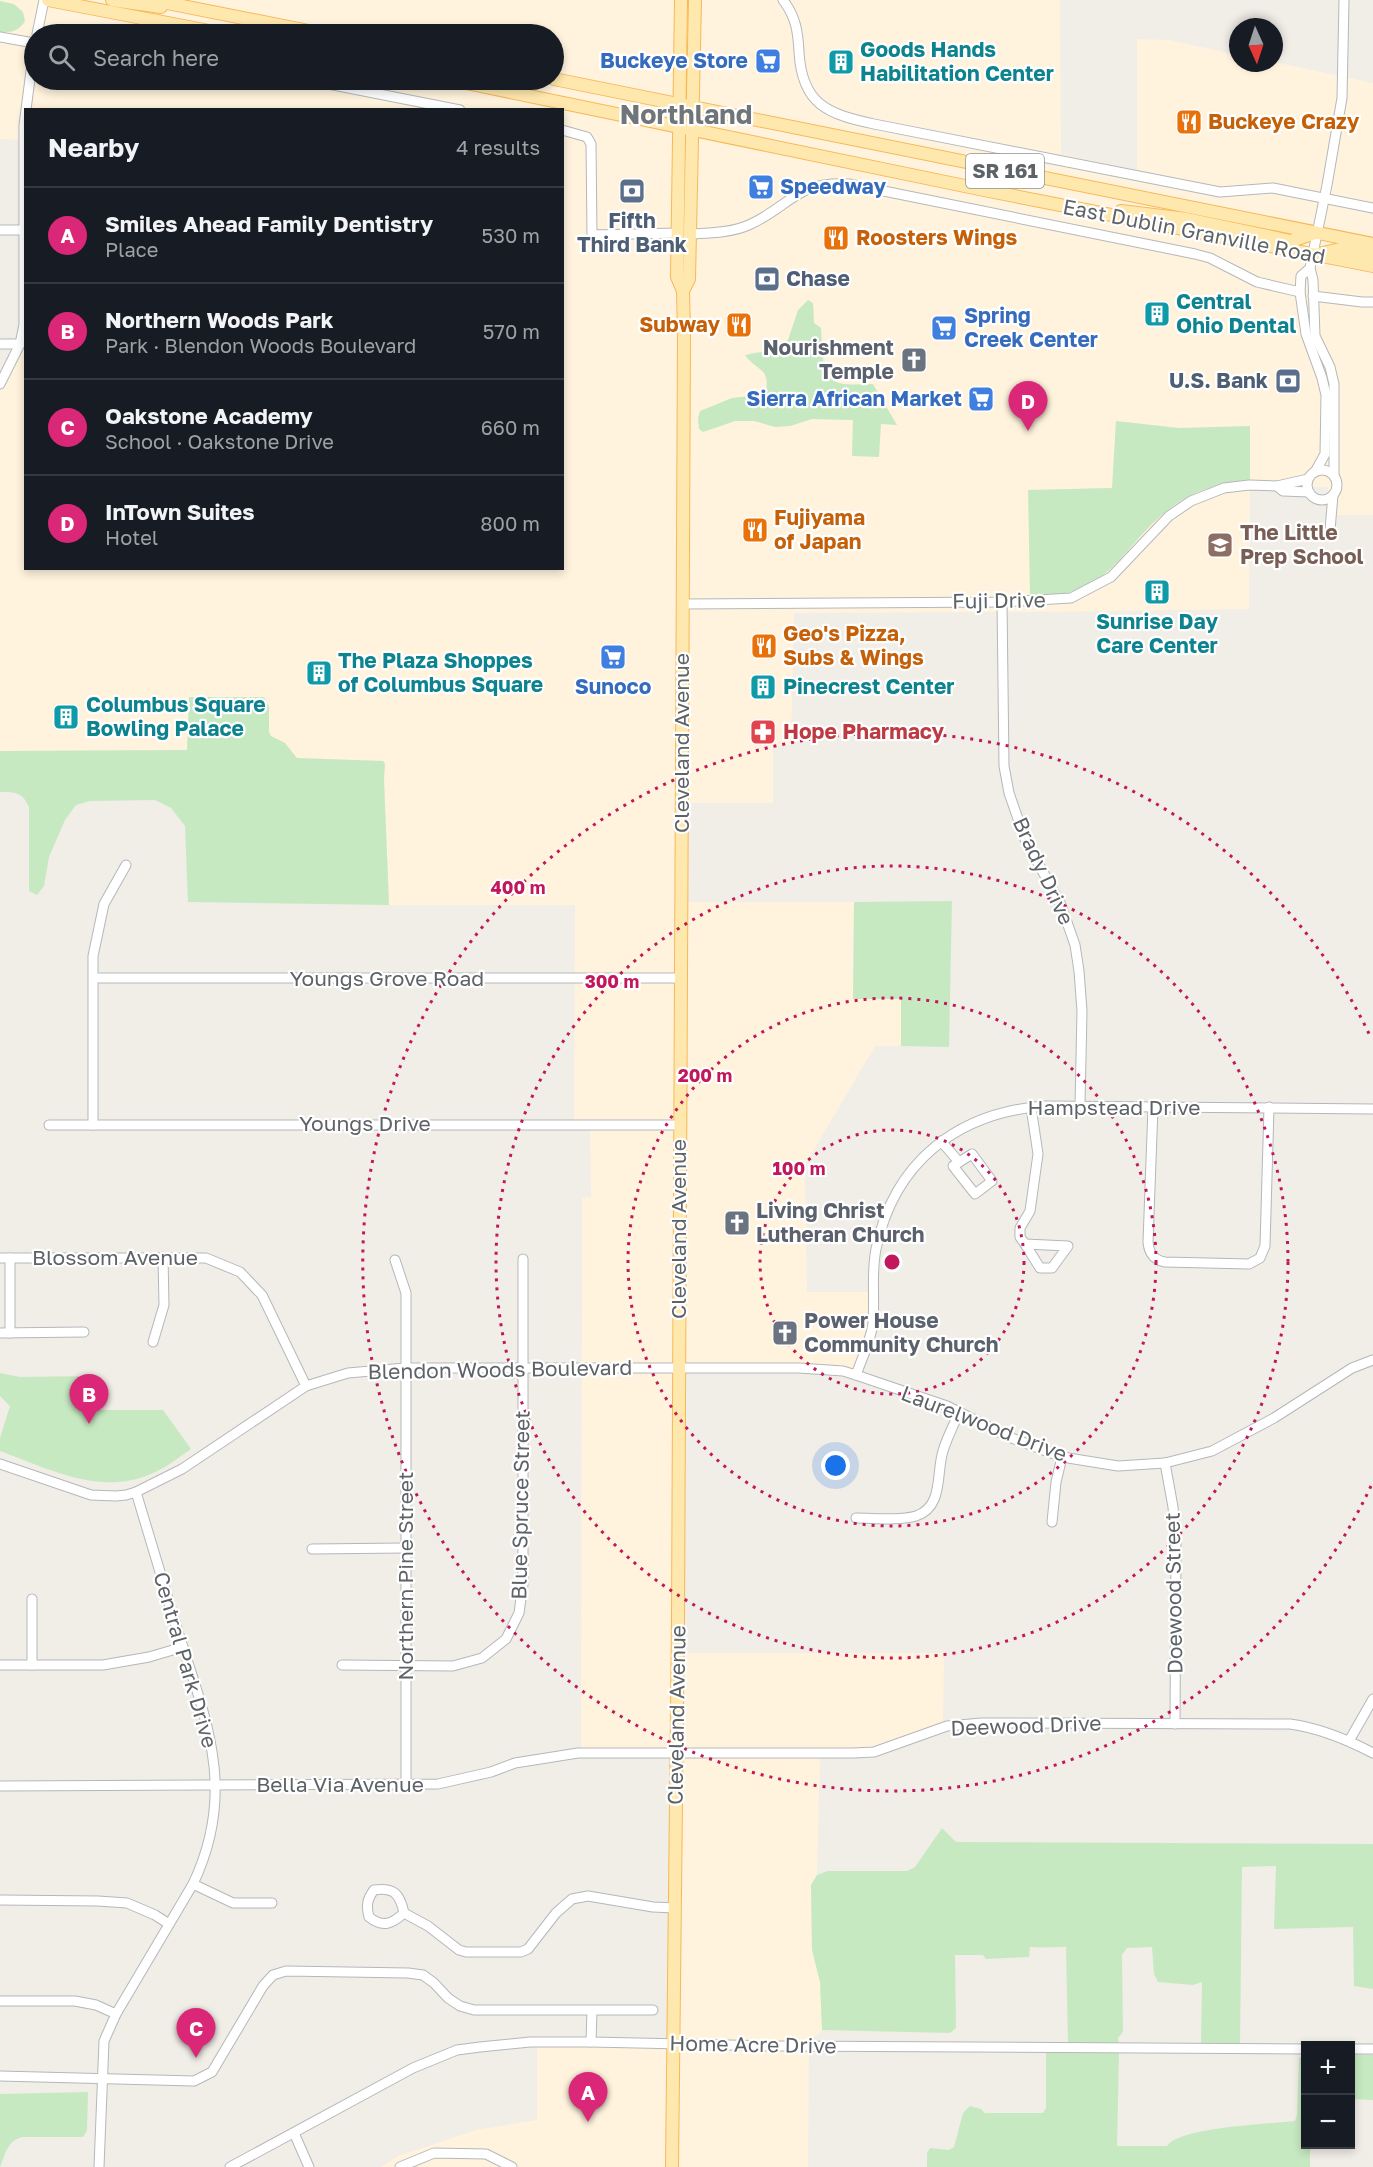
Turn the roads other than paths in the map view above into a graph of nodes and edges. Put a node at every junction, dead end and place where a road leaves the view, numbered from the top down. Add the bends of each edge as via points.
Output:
1 (46, 0) edge
2 (112, 0) edge
3 (152, 0) edge
4 (681, 0) edge
5 (695, 0) edge
6 (783, 0) edge
7 (1344, 0) edge
8 (219, 13) junction
9 (40, 24) edge
10 (172, 24) edge
11 (274, 24) edge
12 (0, 37) edge
13 (24, 42) edge
14 (564, 81) edge
15 (29, 90) edge
16 (359, 90) edge
17 (502, 90) edge
18 (678, 104) junction
19 (693, 107) junction
20 (26, 108) edge
21 (450, 108) edge
22 (678, 125) junction
23 (692, 128) junction
24 (564, 130) edge
25 (1325, 198) junction
26 (1075, 208) junction
27 (1373, 208) edge
28 (0, 230) edge
29 (24, 230) edge
30 (1318, 232) junction
31 (684, 233) junction
32 (1373, 244) edge
33 (1313, 255) junction
34 (1373, 255) edge
35 (1373, 266) edge
36 (1310, 268) junction
37 (1300, 292) junction
38 (1312, 296) junction
39 (1373, 302) edge
40 (24, 325) edge
41 (0, 344) edge
42 (20, 344) junction
43 (0, 384) edge
44 (1312, 475) junction
45 (1334, 476) junction
46 (1276, 486) junction
47 (1309, 492) junction
48 (1333, 495) junction
49 (1320, 500) junction
50 (1331, 518) junction
51 (1330, 530) dead end
52 (1002, 602) junction
53 (683, 604) junction
54 (126, 865) dead end
55 (94, 978) junction
56 (680, 978) junction
57 (1080, 1105) junction
58 (1031, 1107) junction
59 (1153, 1107) junction
60 (1269, 1107) junction
61 (1373, 1109) edge
62 (50, 1125) dead end
63 (93, 1125) junction
64 (680, 1125) junction
65 (941, 1141) junction
66 (959, 1162) dead end
67 (1025, 1244) dead end
68 (163, 1257) junction
69 (5, 1258) edge
70 (524, 1259) dead end
71 (395, 1260) dead end
72 (84, 1332) dead end
73 (5, 1333) edge
74 (153, 1341) dead end
75 (1373, 1360) edge
76 (405, 1368) junction
77 (523, 1368) junction
78 (679, 1369) junction
79 (856, 1375) junction
80 (306, 1386) junction
81 (959, 1412) junction
82 (1062, 1457) junction
83 (1166, 1463) junction
84 (0, 1464) edge
85 (136, 1492) junction
86 (856, 1518) dead end
87 (1052, 1522) dead end
88 (405, 1548) junction
89 (312, 1549) dead end
90 (32, 1599) dead end
91 (183, 1647) junction
92 (0, 1665) edge
93 (32, 1665) junction
94 (342, 1665) dead end
95 (406, 1666) junction
96 (1373, 1699) edge
97 (1175, 1724) junction
98 (1349, 1741) junction
99 (676, 1752) junction
100 (1373, 1754) edge
101 (406, 1784) junction
102 (216, 1785) junction
103 (0, 1786) edge
104 (193, 1884) junction
105 (0, 1900) edge
106 (272, 1903) dead end
107 (675, 1908) junction
108 (404, 1913) junction
109 (169, 1924) junction
110 (0, 2001) edge
111 (653, 2010) dead end
112 (592, 2011) junction
113 (116, 2014) junction
114 (591, 2042) junction
115 (673, 2043) junction
116 (1301, 2049) edge
117 (1355, 2049) edge
118 (1373, 2049) edge
119 (0, 2076) edge
120 (102, 2079) junction
121 (294, 2133) junction
122 (99, 2167) edge
123 (230, 2167) edge
124 (309, 2167) edge
125 (400, 2167) edge
126 (512, 2167) edge
127 (672, 2167) edge

1 - 9 street
1 - 10 main road
2 - 8 main road
3 - 8 main road
4 - 18 main road, Cleveland Avenue
5 - 19 main road, Cleveland Avenue
6 - 25 street, East Dublin Granville Road via 796,22 805,85 816,101 834,113 1220,192 1273,188
7 - 25 street via 1342,98
8 - 11 main road
12 - 13 street
14 - 18 main road, East Dublin Granville Road / SR 161
15 - 20 street
16 - 21 street
17 - 22 main road, East Dublin Granville Road / SR 161
18 - 19 main road, East Dublin Granville Road / SR 161
18 - 22 main road, Cleveland Avenue
19 - 23 main road, Cleveland Avenue
19 - 30 main road, East Dublin Granville Road / SR 161
22 - 23 main road, East Dublin Granville Road / SR 161
22 - 31 main road, Cleveland Avenue
23 - 26 main road, East Dublin Granville Road / SR 161
23 - 31 main road, Cleveland Avenue
24 - 31 street, East Dublin Granville Road via 586,136 591,144 592,235
25 - 27 street, East Dublin Granville Road
25 - 30 street
26 - 30 main road via 1134,211 1291,241
26 - 33 main road, East Dublin Granville Road / SR 161
28 - 29 street
30 - 32 main road, East Dublin Granville Road / SR 161
30 - 33 street
31 - 37 street, East Dublin Granville Road via 740,229 817,185 849,184 1195,254 1257,282
31 - 53 main road, Cleveland Avenue via 677,277 683,291
33 - 34 main road via 1340,249
33 - 35 main road, East Dublin Granville Road / SR 161
33 - 36 street
36 - 37 street via 1301,276
36 - 38 street
37 - 44 street via 1307,342 1326,395 1325,454
38 - 39 street, East Dublin Granville Road
38 - 45 street via 1315,336 1334,384
40 - 42 street
41 - 42 street
42 - 43 street
44 - 45 street via 1325,470
44 - 46 street, Fuji Drive
44 - 47 street
45 - 48 street via 1337,487
46 - 47 street, Fuji Drive via 1283,491
46 - 52 street, Fuji Drive via 1224,488 1191,501 1169,516 1111,577 1071,598
47 - 49 street
48 - 49 street
48 - 50 street
49 - 50 street
50 - 51 street
52 - 53 street, Fuji Drive
52 - 57 street, Brady Drive via 1004,766 1025,839 1061,905 1075,945 1082,1011
53 - 56 main road, Cleveland Avenue
54 - 55 street via 104,904 93,956
55 - 56 street, Youngs Grove Road
55 - 63 street
56 - 64 main road, Cleveland Avenue
57 - 58 street, Hampstead Drive
57 - 59 street, Hampstead Drive
58 - 65 street, Hampstead Drive via 988,1117
58 - 67 street via 1038,1154 1030,1211 1019,1233
59 - 60 street, Hampstead Drive
59 - 60 street via 1149,1250 1158,1261 1249,1264 1260,1258 1265,1246
60 - 61 street, Hampstead Drive
62 - 63 street, Youngs Drive
63 - 64 street, Youngs Drive
64 - 78 main road, Cleveland Avenue
65 - 66 street
65 - 79 street, Hampstead Drive via 901,1183 887,1213 873,1270 871,1330
68 - 69 street, Blossom Avenue
68 - 74 street via 164,1305
68 - 80 street, Blossom Avenue via 206,1258 240,1272 262,1295
69 - 73 street
70 - 77 street, Blue Spruce Street
71 - 76 street, Northern Pine Street via 406,1293
72 - 73 street
75 - 83 street, Laurelwood Drive via 1352,1368 1227,1444
76 - 77 street, Blendon Woods Boulevard
76 - 80 street, Blendon Woods Boulevard via 348,1373
76 - 88 street, Northern Pine Street
77 - 78 street, Blendon Woods Boulevard
77 - 95 street, Blue Spruce Street via 523,1584 519,1613 506,1639 482,1658 453,1666
78 - 79 street, Laurelwood Drive via 799,1368
78 - 99 main road, Cleveland Avenue
79 - 81 street, Laurelwood Drive
80 - 85 street, Blendon Woods Boulevard via 182,1469
81 - 82 street, Laurelwood Drive
81 - 86 street via 942,1451 935,1499 928,1509 908,1517
82 - 83 street, Laurelwood Drive via 1118,1466
82 - 87 street
83 - 97 street, Doewood Street via 1176,1545
84 - 85 street, Blendon Woods Boulevard via 91,1495
85 - 91 street, Central Park Drive
88 - 89 street
88 - 95 street, Northern Pine Street
90 - 93 street
91 - 93 street via 103,1665
91 - 102 street, Central Park Drive via 204,1707
92 - 93 street
94 - 95 street, Blue Spruce Street
95 - 101 street, Northern Pine Street
96 - 98 street
97 - 98 street, Deewood Drive via 1290,1724 1308,1726
97 - 99 street, Deewood Drive via 963,1724 874,1752 853,1754
98 - 100 street, Deewood Drive
99 - 101 street, Bella Via Avenue via 578,1753 515,1763 438,1784
99 - 107 main road, Cleveland Avenue
101 - 102 street, Bella Via Avenue
102 - 103 street, Bella Via Avenue
102 - 104 street, Central Park Drive via 211,1837
104 - 106 street via 233,1903
104 - 109 street, Central Park Drive
105 - 109 street via 128,1904
107 - 108 street via 588,1896 572,1899 533,1944 520,1952 459,1950
107 - 115 main road, Cleveland Avenue
108 - 108 street via 394,1922 376,1923 369,1917 368,1897 374,1890 386,1888 397,1894
109 - 113 street, Central Park Drive
110 - 113 street via 75,2001
111 - 112 street
112 - 114 street
112 - 120 street via 474,2010 448,1998 423,1975 286,1971 273,1975 263,1986 212,2072 194,2081
113 - 120 street, Central Park Drive via 104,2041
114 - 115 street, Home Acre Drive
114 - 121 street, Home Acre Drive via 530,2042 457,2050 413,2068
115 - 116 street, Home Acre Drive
115 - 127 main road, Cleveland Avenue
117 - 118 street
119 - 120 street
120 - 122 street, Central Park Drive
121 - 123 street, Home Acre Drive
121 - 124 street
125 - 126 street via 434,2153 486,2154

